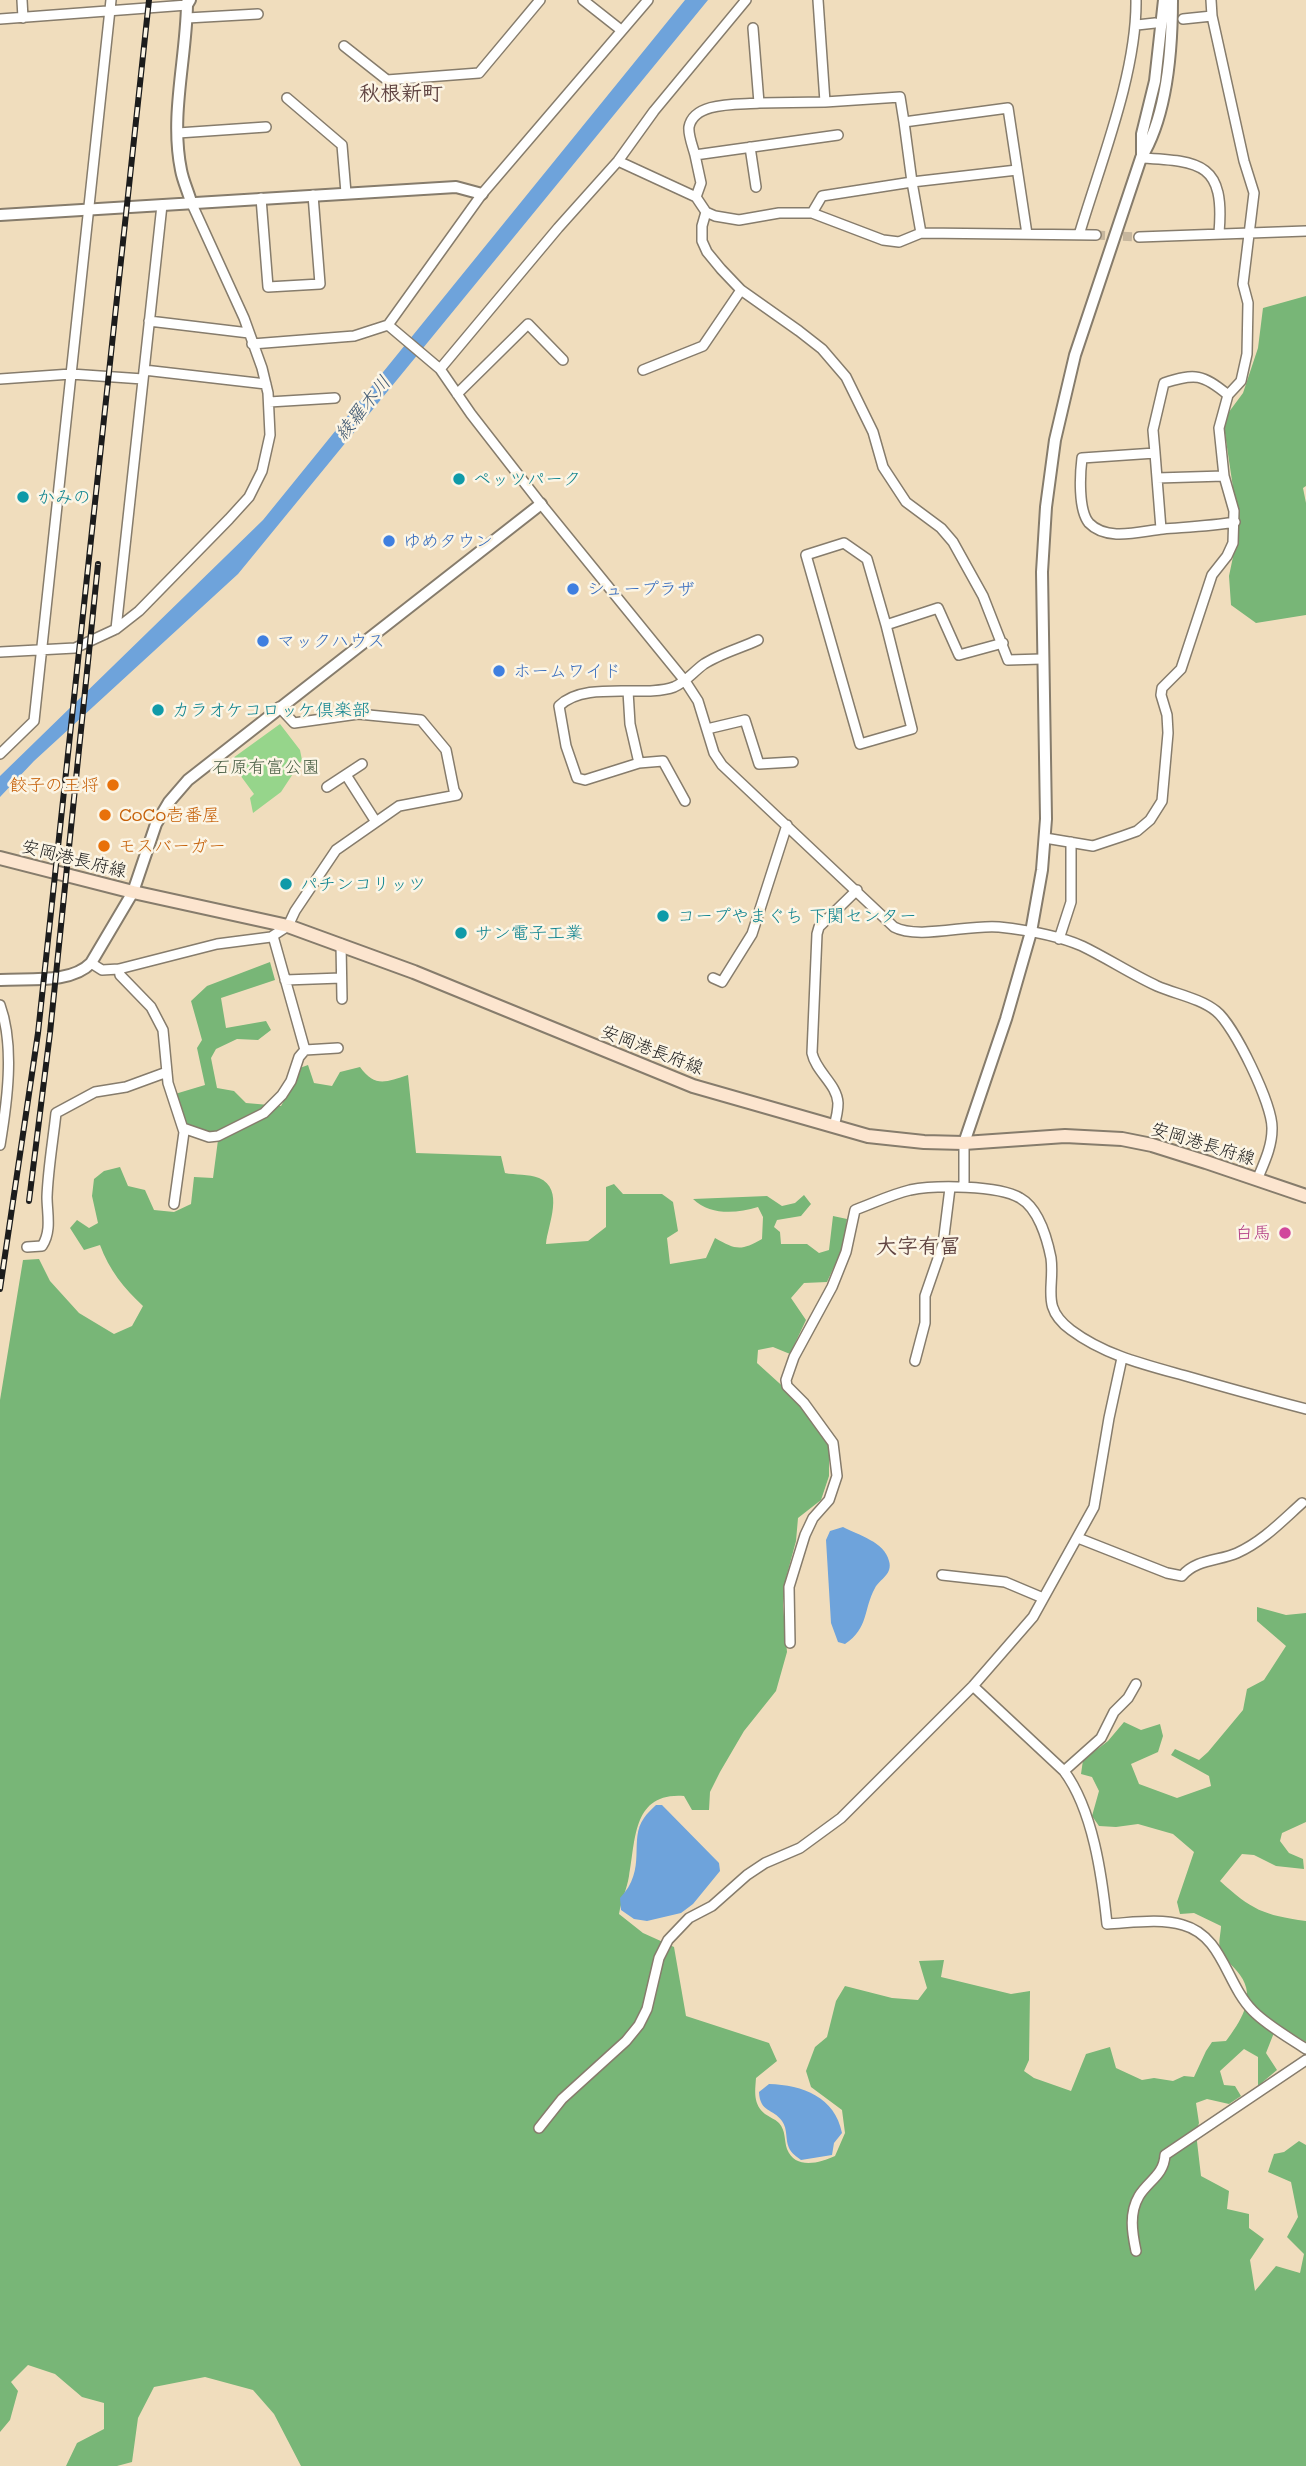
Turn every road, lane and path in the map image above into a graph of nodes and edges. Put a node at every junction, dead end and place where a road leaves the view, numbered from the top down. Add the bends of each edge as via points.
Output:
1 (22, 0) edge
2 (111, 0) edge
3 (540, 0) edge
4 (583, 0) edge
5 (648, 0) edge
6 (746, 0) edge
7 (818, 0) edge
8 (1136, 0) edge
9 (1164, 0) edge
10 (1172, 0) edge
11 (1211, 0) edge
12 (188, 2) edge
13 (110, 11) junction
14 (258, 13) dead end
15 (1212, 16) junction
16 (23, 18) junction
17 (187, 18) junction
18 (0, 19) edge
19 (1183, 19) dead end
20 (1155, 23) dead end
21 (1137, 25) junction
22 (754, 28) dead end
23 (621, 30) junction
24 (345, 46) dead end
25 (287, 98) dead end
26 (825, 102) junction
27 (759, 103) junction
28 (904, 122) junction
29 (266, 127) dead end
30 (178, 133) junction
31 (838, 135) dead end
32 (750, 147) junction
33 (695, 155) junction
34 (1141, 158) junction
35 (618, 161) junction
36 (1017, 170) junction
37 (912, 182) junction
38 (756, 187) dead end
39 (346, 193) junction
40 (482, 194) junction
41 (313, 195) junction
42 (696, 197) junction
43 (261, 198) junction
44 (191, 202) junction
45 (162, 205) junction
46 (90, 209) junction
47 (706, 212) junction
48 (812, 213) junction
49 (0, 215) edge
50 (1306, 231) edge
51 (920, 233) junction
52 (1219, 233) junction
53 (1247, 233) junction
54 (1027, 234) junction
55 (1079, 235) junction
56 (1096, 235) tunnel mouth
57 (1139, 237) tunnel mouth
58 (741, 290) junction
59 (149, 321) junction
60 (388, 324) junction
61 (249, 333) junction
62 (252, 344) junction
63 (563, 360) dead end
64 (437, 367) junction
65 (643, 370) dead end
66 (71, 374) junction
67 (144, 375) junction
68 (0, 379) edge
69 (266, 384) junction
70 (457, 394) junction
71 (1228, 395) junction
72 (335, 398) dead end
73 (269, 402) junction
74 (1155, 453) junction
75 (1224, 476) junction
76 (1157, 478) junction
77 (541, 504) junction
78 (1235, 522) junction
79 (1161, 529) junction
80 (886, 625) junction
81 (116, 629) junction
82 (758, 640) dead end
83 (1003, 643) junction
84 (43, 650) junction
85 (0, 652) edge
86 (1042, 659) junction
87 (685, 681) junction
88 (628, 691) junction
89 (279, 707) junction
90 (707, 729) junction
91 (0, 754) edge
92 (793, 762) dead end
93 (639, 763) junction
94 (362, 764) dead end
95 (345, 775) junction
96 (327, 787) dead end
97 (685, 801) dead end
98 (376, 822) junction
99 (787, 825) junction
100 (1045, 838) junction
101 (1071, 842) junction
102 (0, 858) edge
103 (857, 890) junction
104 (133, 892) junction
105 (288, 926) junction
106 (1031, 932) junction
107 (273, 936) junction
108 (1059, 939) junction
109 (341, 944) junction
110 (91, 963) junction
111 (119, 969) junction
112 (341, 978) junction
113 (713, 978) dead end
114 (0, 980) edge
115 (285, 980) junction
116 (342, 999) dead end
117 (0, 1005) edge
118 (338, 1048) dead end
119 (304, 1050) junction
120 (167, 1072) junction
121 (3, 1109) edge
122 (834, 1126) junction
123 (183, 1128) junction
124 (964, 1143) junction
125 (0, 1145) edge
126 (1257, 1180) junction
127 (964, 1187) junction
128 (950, 1188) junction
129 (1306, 1196) edge
130 (174, 1204) dead end
131 (27, 1247) dead end
132 (1122, 1359) junction
133 (915, 1361) dead end
134 (1306, 1409) edge
135 (1302, 1503) dead end
136 (1078, 1538) junction
137 (942, 1575) dead end
138 (1043, 1598) junction
139 (790, 1643) dead end
140 (1136, 1684) dead end
141 (973, 1686) junction
142 (1064, 1771) junction
143 (1306, 2049) edge
144 (1306, 2060) edge
145 (539, 2128) dead end
146 (1136, 2251) dead end

1 - 16 street
2 - 13 street
3 - 24 street via 478,73 387,80
4 - 23 street
5 - 23 street
6 - 35 street
7 - 26 street
8 - 21 street
9 - 34 street
10 - 34 street via 1164,83 1151,142
11 - 15 street
12 - 13 street
12 - 17 street
13 - 16 street
13 - 46 street
14 - 17 street
15 - 19 street
15 - 53 street via 1254,193
16 - 18 street
17 - 30 street
20 - 21 street
21 - 55 street via 1124,86
22 - 27 street
23 - 40 street
25 - 39 street via 342,145
26 - 27 street
26 - 28 street via 900,97
27 - 33 street via 706,108 692,118 688,130
28 - 36 street via 1008,108
28 - 37 street
29 - 30 street
30 - 44 street via 181,170
31 - 32 street
32 - 33 street
32 - 38 street
33 - 42 street via 701,184
34 - 52 street via 1180,160 1210,174 1220,198
34 - 86 street via 1062,407 1043,540
35 - 42 street
35 - 64 street
36 - 37 street
36 - 54 street
37 - 48 street via 822,196
37 - 51 street
39 - 40 street via 456,187
39 - 41 street
40 - 60 street
41 - 43 street
41 - 43 street via 320,284 268,287
42 - 47 street
43 - 44 street
44 - 45 street
44 - 61 street
45 - 46 street
45 - 59 street
46 - 49 street
46 - 66 street
47 - 48 street via 739,220 779,212
47 - 58 street via 702,242
48 - 51 street via 883,240 899,242
50 - 53 street
51 - 54 street
52 - 53 street
52 - 57 street
53 - 71 street via 1243,284 1248,303 1247,354 1241,381
54 - 55 street
55 - 56 street
58 - 65 street via 703,346
58 - 83 street via 822,349 846,377 873,432 883,467 906,502 953,542 984,596
59 - 61 street
59 - 67 street
60 - 62 street via 354,336
60 - 64 street
61 - 62 street
62 - 69 street
63 - 70 street via 528,324
64 - 70 street
66 - 67 street
66 - 68 street
66 - 84 street
67 - 69 street
67 - 81 street
69 - 73 street
70 - 77 street
71 - 74 street via 1210,380 1198,377 1164,383 1153,430
71 - 75 street via 1219,428
72 - 73 street
73 - 81 street via 270,435 262,471 249,497
74 - 76 street
74 - 79 street via 1082,458 1079,483 1091,525 1112,533
75 - 76 street
75 - 78 street
76 - 79 street
77 - 87 street
77 - 89 street
78 - 79 street
78 - 101 street via 1233,543 1212,575 1181,669 1161,688 1168,733 1158,811 1137,831 1123,836 1093,846
80 - 80 street via 867,559 844,543 806,555 860,744 912,729
80 - 83 street via 938,608 959,655
81 - 84 street via 75,648
82 - 87 street via 738,654 705,664
83 - 86 street via 1008,660
84 - 85 street
84 - 91 street via 34,720
86 - 100 street
87 - 88 street via 672,688
87 - 90 street
88 - 93 street
88 - 93 street via 587,694 559,706 577,778 584,780
89 - 98 street via 294,723 358,714 421,720 446,751 457,795 399,806
89 - 104 street via 188,780 169,803 152,835
90 - 92 street via 745,720 759,764
90 - 99 street via 722,765
93 - 97 street via 663,761
94 - 95 street
95 - 96 street
95 - 98 street
98 - 105 street via 336,850
99 - 103 street
99 - 113 street via 752,934 722,982
100 - 101 street
100 - 106 street
101 - 108 street via 1071,902
102 - 104 main road, 安岡港長府線
103 - 106 street via 903,932 996,927
103 - 122 street via 817,934 812,1053 836,1094
104 - 105 main road, 安岡港長府線
104 - 110 street
105 - 107 street
105 - 109 main road, 安岡港長府線
106 - 108 street
106 - 124 street
107 - 111 street via 218,944
107 - 115 street
108 - 126 street via 1219,1012 1262,1088 1271,1116 1270,1144
109 - 112 street
109 - 122 main road, 安岡港長府線 via 694,1086
110 - 111 street via 102,970
110 - 114 street via 72,976
111 - 120 street via 159,1018
112 - 115 street
112 - 116 street
115 - 119 street
117 - 121 street via 6,1020 8,1097
118 - 119 street
119 - 123 street via 291,1081 264,1113 218,1136
120 - 123 street
120 - 131 street via 95,1093 56,1113 46,1240 42,1246
121 - 125 street
122 - 124 main road, 安岡港長府線 via 868,1136
123 - 130 street
124 - 126 main road, 安岡港長府線 via 1065,1136 1122,1139
124 - 127 street
126 - 129 main road, 安岡港長府線
127 - 128 street
127 - 132 street via 1003,1192 1033,1209 1051,1259 1049,1296 1060,1321
128 - 133 street via 945,1236 925,1296 925,1323
128 - 139 street via 907,1191 855,1210 832,1287 794,1357 787,1386 833,1443 837,1476 829,1500 804,1535 789,1587
132 - 134 street
132 - 136 street via 1094,1507
135 - 136 street via 1262,1539 1236,1554 1188,1568 1182,1576
136 - 138 street
137 - 138 street via 1005,1582
138 - 141 street via 1033,1617
140 - 142 street via 1101,1738
141 - 142 street
141 - 145 street via 841,1818 800,1848 765,1863 712,1906 689,1918 668,1940 659,1958 639,2025 562,2099
142 - 143 street via 1079,1798 1101,1867 1107,1924 1182,1924 1197,1931 1210,1941 1251,2010
144 - 146 street via 1165,2155 1161,2173 1139,2195 1135,2206 1131,2225

